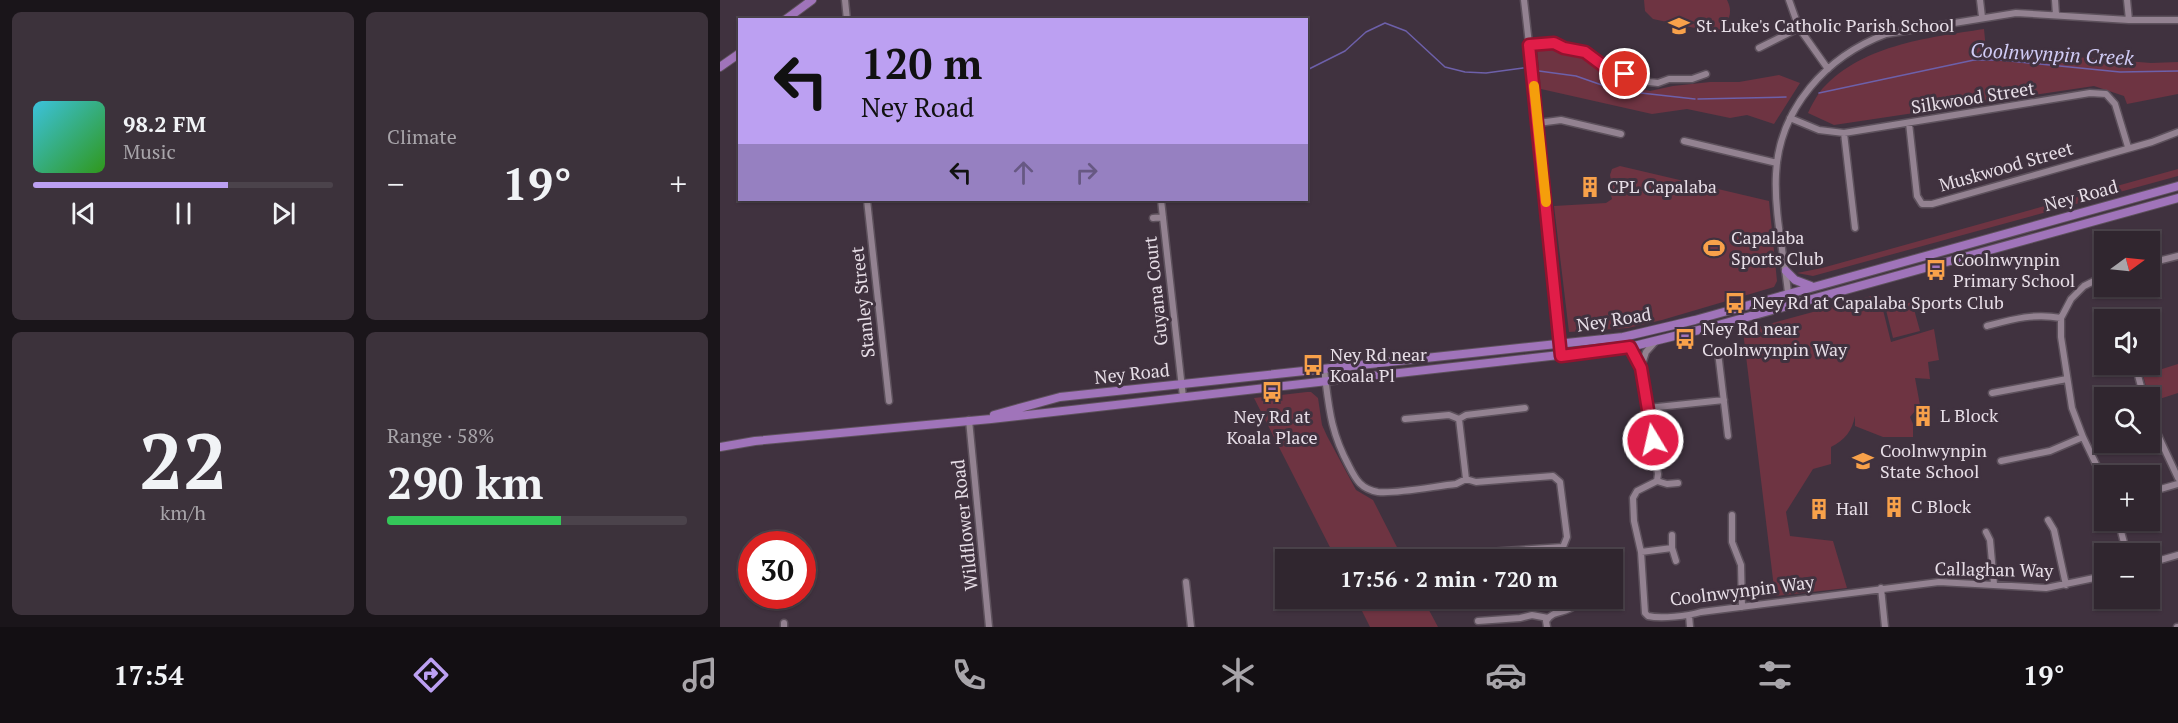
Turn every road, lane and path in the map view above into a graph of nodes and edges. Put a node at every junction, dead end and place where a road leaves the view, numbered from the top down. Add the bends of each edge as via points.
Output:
1 (812, 0) edge
2 (845, 0) edge
3 (1524, 0) edge
4 (1789, 0) edge
5 (1980, 0) edge
6 (2055, 0) edge
7 (2127, 0) edge
8 (2056, 15) junction
9 (1982, 17) junction
10 (788, 18) edge
11 (848, 18) edge
12 (2129, 20) junction
13 (2178, 20) edge
14 (1799, 28) junction
15 (1529, 45) junction
16 (1760, 48) dead end
17 (738, 54) edge
18 (720, 67) edge
19 (1828, 69) junction
20 (1706, 74) dead end
21 (1790, 118) junction
22 (1538, 123) junction
23 (1909, 123) junction
24 (2178, 132) edge
25 (1844, 133) junction
26 (1621, 134) dead end
27 (1684, 141) dead end
28 (2128, 147) junction
29 (1777, 163) junction
30 (2178, 186) edge
31 (2178, 198) edge
32 (867, 201) edge
33 (1161, 201) edge
34 (1163, 217) junction
35 (1153, 218) dead end
36 (1855, 228) dead end
37 (2178, 256) edge
38 (2160, 260) edge
39 (1786, 271) junction
40 (2094, 281) edge
41 (1813, 286) junction
42 (1788, 293) junction
43 (1792, 304) junction
44 (2061, 318) junction
45 (1987, 326) dead end
46 (1655, 342) junction
47 (1559, 343) junction
48 (1630, 347) junction
49 (1718, 352) dead end
50 (1561, 356) junction
51 (1641, 368) junction
52 (1324, 369) junction
53 (2067, 379) junction
54 (1326, 381) junction
55 (1181, 384) junction
56 (1992, 393) dead end
57 (1183, 397) junction
58 (1724, 400) junction
59 (889, 401) dead end
60 (1525, 408) dead end
61 (1648, 408) junction
62 (1405, 419) dead end
63 (1459, 419) junction
64 (969, 420) junction
65 (1728, 436) dead end
66 (2083, 437) junction
67 (2160, 439) edge
68 (720, 447) edge
69 (2001, 461) dead end
70 (2096, 465) edge
71 (2178, 478) edge
72 (1466, 479) junction
73 (1657, 481) junction
74 (1678, 483) dead end
75 (2178, 484) edge
76 (2160, 489) edge
77 (1732, 515) dead end
78 (2048, 520) dead end
79 (1986, 532) dead end
80 (1672, 535) dead end
81 (1563, 547) joint
82 (1672, 548) junction
83 (1533, 549) edge
84 (1641, 552) junction
85 (2178, 555) edge
86 (2160, 560) edge
87 (1676, 561) dead end
88 (2094, 578) edge
89 (1186, 582) dead end
90 (1994, 585) junction
91 (2066, 585) junction
92 (1881, 588) junction
93 (1742, 607) junction
94 (1571, 609) edge
95 (1689, 615) junction
96 (1548, 618) junction
97 (1478, 621) dead end
98 (989, 627) edge
99 (1191, 627) edge
100 (1547, 627) edge
101 (1690, 627) edge
102 (1886, 627) edge

1 - 10 main road
2 - 11 street
3 - 15 street
4 - 14 street
5 - 9 street
6 - 8 street
7 - 12 street
8 - 9 street via 2016,13
8 - 12 street
9 - 19 street via 1886,34 1854,48
12 - 13 street
14 - 16 street
14 - 19 street
15 - 20 street via 1554,43 1585,52 1609,70 1649,82 1692,79
15 - 22 street
17 - 18 main road
19 - 21 street via 1814,81
21 - 25 street, Silkwood Street
21 - 29 street
22 - 26 street via 1561,120
22 - 47 street
23 - 25 street, Silkwood Street
23 - 28 street, Silkwood Street via 2090,93 2106,94 2115,104
23 - 28 street, Muskwood Street via 1917,196 1922,204
24 - 28 street, Muskwood Street
25 - 36 street
27 - 29 street
29 - 39 street via 1776,188
30 - 41 main road, Ney Road
31 - 43 main road, Ney Road
32 - 59 street, Stanley Street
33 - 34 street, Guyana Court
34 - 35 street, Guyana Court
34 - 55 street, Guyana Court
37 - 38 street
39 - 41 main road via 1795,280
39 - 42 street
40 - 44 street via 2077,292
41 - 42 main road, Ney Road
42 - 43 street
42 - 47 main road, Ney Road via 1623,337
43 - 46 main road, Ney Road
44 - 45 street via 2026,316
44 - 53 street
46 - 48 main road, Ney Road
46 - 51 street via 1646,352
47 - 50 street
47 - 52 main road, Ney Road
48 - 50 main road, Ney Road
48 - 51 street
49 - 58 street
50 - 54 main road, Ney Road
51 - 61 street
52 - 54 street
52 - 55 main road, Ney Road
53 - 56 street
53 - 66 street
54 - 57 main road, Ney Road
54 - 72 street via 1338,446 1364,488 1384,492 1456,484
55 - 57 street, Guyana Court
55 - 64 main road, Ney Road via 1060,396
57 - 64 main road, Ney Road
58 - 61 street
58 - 65 street
60 - 63 street
61 - 73 street
62 - 63 street via 1449,415
63 - 72 street
64 - 68 main road, Ney Road
64 - 98 street, Wildflower Road
66 - 69 street via 2050,451
66 - 70 street
67 - 71 street
72 - 81 street via 1476,482 1548,475 1557,478 1567,537
73 - 74 street
73 - 84 street, Coolnwynpin Way via 1637,491 1633,498
75 - 76 street
77 - 93 street via 1732,542 1741,565
78 - 91 street via 2054,530
79 - 90 street
80 - 82 street
81 - 83 street
82 - 84 street
82 - 87 street
84 - 95 street, Coolnwynpin Way via 1648,616
85 - 86 street
88 - 91 street, Callaghan Way
89 - 99 street
90 - 91 street, Callaghan Way
90 - 92 street, Callaghan Way via 1939,582
92 - 93 street, Coolnwynpin Way
92 - 102 street
93 - 95 street, Coolnwynpin Way
94 - 96 street via 1555,612
95 - 101 street
96 - 97 street via 1538,615
96 - 100 street

